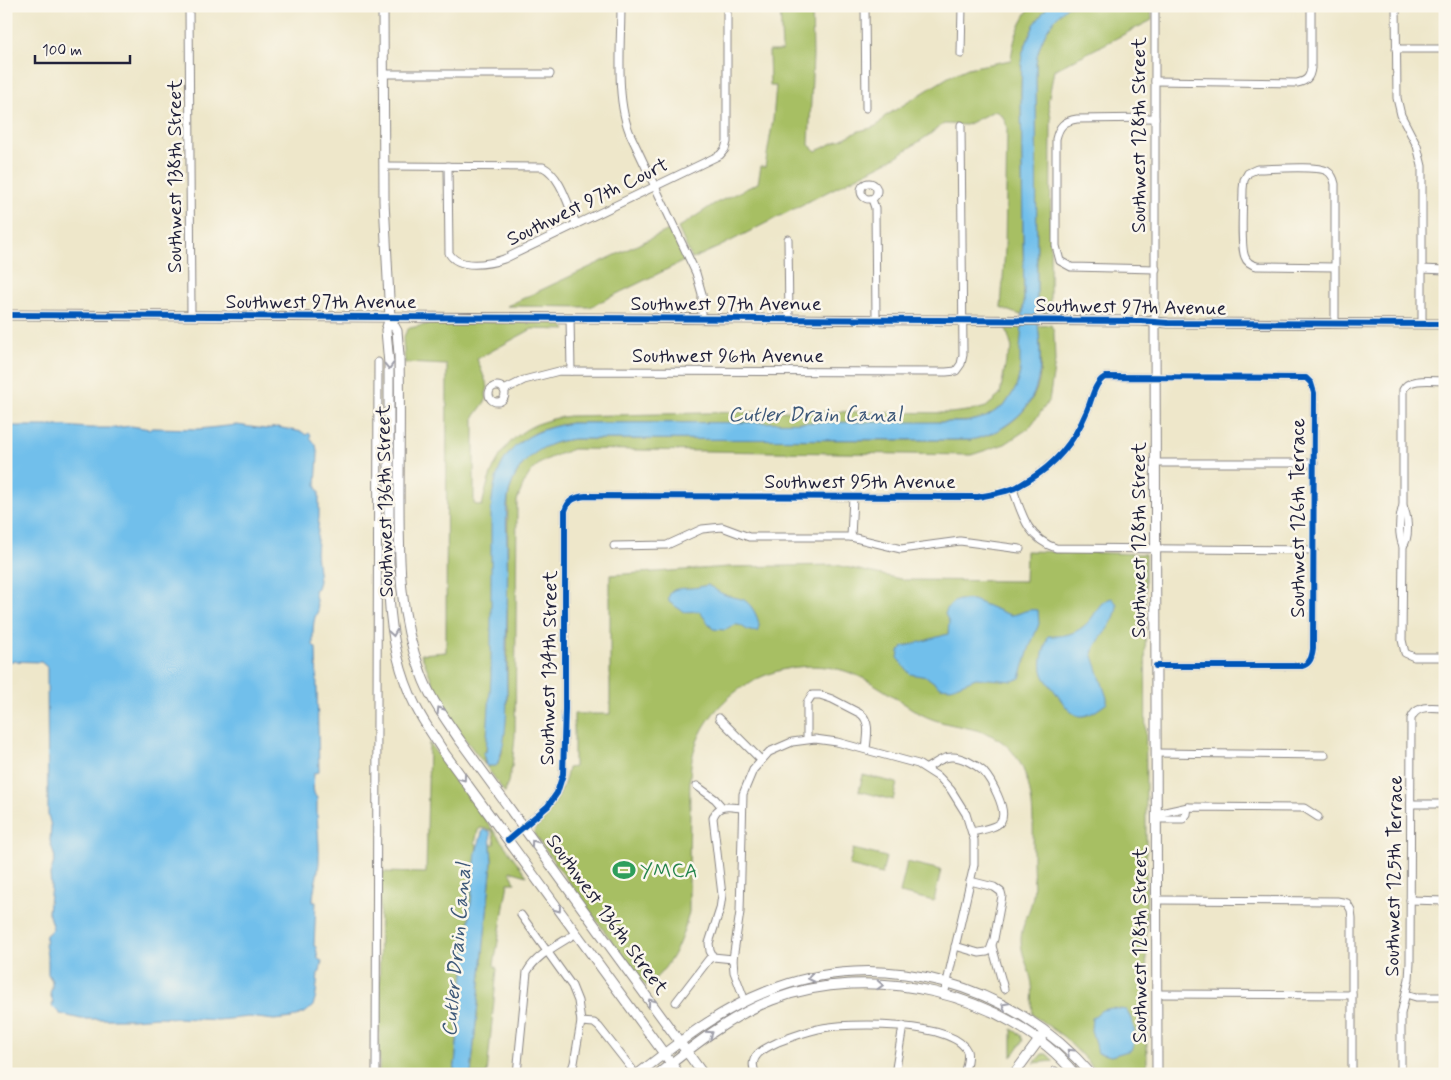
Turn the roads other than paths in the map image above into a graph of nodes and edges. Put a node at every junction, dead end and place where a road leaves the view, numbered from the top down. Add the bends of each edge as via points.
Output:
1 (189, 6) edge
2 (383, 6) edge
3 (621, 6) edge
4 (727, 6) edge
5 (865, 6) edge
6 (962, 6) edge
7 (1155, 6) edge
8 (1311, 6) edge
9 (1396, 6) edge
10 (1396, 49) junction
11 (1445, 49) edge
12 (961, 54) dead end
13 (384, 74) junction
14 (550, 74) dead end
15 (1155, 81) junction
16 (866, 108) dead end
17 (1155, 118) junction
18 (962, 125) dead end
19 (384, 166) junction
20 (448, 166) junction
21 (654, 186) junction
22 (872, 199) dead end
23 (576, 223) junction
24 (788, 240) dead end
25 (1335, 267) junction
26 (1156, 269) junction
27 (1422, 269) junction
28 (1445, 270) edge
29 (6, 315) edge
30 (191, 316) junction
31 (390, 318) junction
32 (570, 318) junction
33 (702, 319) junction
34 (789, 319) junction
35 (876, 320) junction
36 (962, 320) junction
37 (1155, 322) junction
38 (1335, 324) junction
39 (1422, 324) junction
40 (1445, 324) edge
41 (378, 362) dead end
42 (570, 370) junction
43 (1156, 376) junction
44 (1445, 381) edge
45 (504, 390) dead end
46 (1156, 463) junction
47 (1314, 463) junction
48 (1013, 489) junction
49 (853, 497) junction
50 (568, 504) joint
51 (851, 537) junction
52 (614, 546) dead end
53 (1020, 549) dead end
54 (1156, 550) junction
55 (1314, 550) junction
56 (1445, 657) edge
57 (1156, 666) junction
58 (1445, 708) edge
59 (719, 718) dead end
60 (807, 739) junction
61 (866, 749) junction
62 (1156, 753) junction
63 (1325, 755) dead end
64 (761, 760) junction
65 (927, 768) junction
66 (697, 786) dead end
67 (1411, 804) junction
68 (1445, 804) edge
69 (722, 807) junction
70 (1188, 807) junction
71 (742, 808) junction
72 (1156, 816) junction
73 (1318, 817) dead end
74 (523, 828) junction
75 (972, 832) junction
76 (508, 840) junction
77 (970, 881) junction
78 (1157, 900) junction
79 (1410, 900) junction
80 (1445, 901) edge
81 (520, 915) dead end
82 (576, 933) junction
83 (955, 946) junction
84 (992, 946) junction
85 (547, 952) junction
86 (713, 957) junction
87 (733, 958) junction
88 (846, 973) junction
89 (835, 974) junction
90 (946, 983) junction
91 (847, 985) junction
92 (836, 986) junction
93 (1004, 989) dead end
94 (1157, 994) junction
95 (1406, 994) junction
96 (944, 995) junction
97 (1352, 995) junction
98 (1445, 997) edge
99 (745, 1000) junction
100 (676, 1002) dead end
101 (581, 1022) junction
102 (903, 1026) junction
103 (1046, 1032) junction
104 (1039, 1040) junction
105 (679, 1042) junction
106 (687, 1052) junction
107 (664, 1053) junction
108 (671, 1063) junction
109 (635, 1071) edge
110 (376, 1074) edge
111 (517, 1074) edge
112 (570, 1074) edge
113 (658, 1074) edge
114 (679, 1074) edge
115 (703, 1074) edge
116 (756, 1074) edge
117 (895, 1074) edge
118 (964, 1074) edge
119 (1014, 1074) edge
120 (1075, 1074) edge
121 (1091, 1074) edge
122 (1157, 1074) edge
123 (1352, 1074) edge
124 (1401, 1074) edge

1 - 30 street, Southwest 138th Street
2 - 13 street, Southwest 136th Street
3 - 21 street via 623,113
4 - 21 street, Southwest 97th Court via 725,149 717,156
5 - 16 street
6 - 12 street
7 - 15 street, Southwest 128th Street
8 - 15 street via 1311,68 1306,80 1298,83
9 - 10 street
10 - 11 street
10 - 27 street via 1398,106 1417,146 1422,166
13 - 14 street
13 - 19 street, Southwest 136th Street
15 - 17 street, Southwest 128th Street
17 - 26 street, Southwest 128th Street
17 - 26 street via 1077,119 1066,121 1059,129 1056,139 1055,233 1056,251 1067,266
18 - 36 street
19 - 20 street
19 - 31 street, Southwest 136th Street
20 - 23 street via 545,168 559,186
20 - 23 street, Southwest 97th Court via 448,248 451,257 457,261 499,261
21 - 23 street, Southwest 97th Court
21 - 33 street via 699,282
22 - 35 street via 875,208
24 - 34 street
25 - 25 street via 1334,181 1331,174 1315,169 1248,172 1243,185 1243,244 1245,257 1251,264
25 - 38 street
26 - 37 street, Southwest 128th Street
27 - 28 street
27 - 39 street
29 - 30 street, Southwest 97th Avenue
30 - 31 street, Southwest 97th Avenue
31 - 32 street, Southwest 97th Avenue
74 -> 31 street, Southwest 136th Street via 437,705 421,675 412,646 399,568 399,355 397,331
31 -> 76 street, Southwest 136th Street via 386,330 389,373 389,594 394,645 416,708 445,754
32 - 33 street, Southwest 97th Avenue
32 - 42 street
33 - 34 street, Southwest 97th Avenue
34 - 35 street, Southwest 97th Avenue
35 - 36 street, Southwest 97th Avenue
36 - 37 street, Southwest 97th Avenue
36 - 42 street, Southwest 96th Avenue via 962,364 956,370 946,372
37 - 38 street, Southwest 97th Avenue
37 - 43 street, Southwest 128th Street
38 - 39 street, Southwest 97th Avenue
39 - 40 street, Southwest 97th Avenue
41 - 110 street, Southwest 136th Street
42 - 45 street, Southwest 96th Avenue via 539,375
43 - 46 street, Southwest 128th Street
43 - 47 street, Southwest 126th Terrace via 1303,377 1310,381 1314,390
43 - 48 street, Southwest 95th Avenue via 1103,378 1066,449 1036,475
44 - 56 street via 1416,381 1403,390 1403,506 1400,512 1404,653 1414,657
46 - 47 street
46 - 54 street, Southwest 128th Street
47 - 55 street, Southwest 126th Terrace
48 - 49 street, Southwest 95th Avenue via 972,498
48 - 54 street via 1030,530 1038,540 1051,547
49 - 50 street, Southwest 95th Avenue via 586,496 575,498
49 - 51 street
50 - 74 street, Southwest 134th Street via 565,516 564,769 552,802
51 - 52 street via 749,537 722,527 702,529 667,545
51 - 53 street via 902,549 960,541
54 - 55 street
54 - 57 street, Southwest 128th Street
55 - 57 street, Southwest 126th Terrace via 1313,649 1309,662 1302,666
57 - 62 street, Southwest 128th Street
58 - 67 street, Southwest 125th Terrace via 1422,708 1416,710 1411,719
59 - 64 street
60 - 61 street via 830,740
60 - 61 street via 807,703 812,696 820,695 865,717
60 - 64 street via 777,747
61 - 65 street
62 - 63 street
62 - 72 street, Southwest 128th Street
64 - 71 street via 745,788
65 - 75 street via 954,794
65 - 75 street via 942,758 955,756 985,774 997,794 1002,820 998,825
66 - 69 street
67 - 68 street
67 - 79 street, Southwest 125th Terrace
69 - 71 street
69 - 86 street via 713,818 722,895 709,939
70 - 72 street
70 - 72 street via 1183,818
70 - 73 street via 1304,808
71 - 87 street via 740,912
72 - 78 street, Southwest 128th Street
74 - 76 street, Southwest 134th Street
105 -> 74 street, Southwest 136th Street
75 - 77 street via 975,857
76 -> 82 street, Southwest 136th Street
77 - 83 street
77 - 84 street via 1001,892
78 - 94 street, Southwest 128th Street
78 - 97 street via 1337,900 1347,903 1352,918
79 - 80 street
79 - 95 street, Southwest 125th Terrace via 1410,970
81 - 85 street
82 - 85 street
82 - 107 street, Southwest 136th Street
83 - 84 street via 983,953
83 - 90 street
84 - 93 street
85 - 101 street via 574,990
85 - 111 street via 526,975
86 - 87 street
86 - 100 street
87 - 99 street
88 - 89 street
88 - 90 street via 918,976
88 - 91 street
89 - 92 street
89 -> 99 street via 794,982
90 - 96 street
103 -> 90 street via 992,999
91 - 92 street
91 -> 96 street via 908,987
106 -> 92 street via 750,1010 794,993
94 - 97 street
94 - 122 street, Southwest 128th Street
95 - 98 street
95 - 124 street, Southwest 125th Terrace via 1401,1014
96 - 104 street via 986,1009
97 - 123 street
99 - 105 street
101 - 109 street via 599,1027
101 - 112 street
102 - 116 street via 818,1029 789,1038 756,1056 753,1063
102 - 117 street
102 - 118 street via 936,1033 961,1044 968,1054
103 - 104 street
121 -> 103 street
104 - 119 street
104 - 120 street
105 - 106 street, Southwest 136th Street
105 - 107 street
106 - 108 street
106 - 115 street, Southwest 136th Street
107 - 108 street, Southwest 136th Street
107 - 109 street
108 - 113 street
108 - 114 street, Southwest 136th Street

